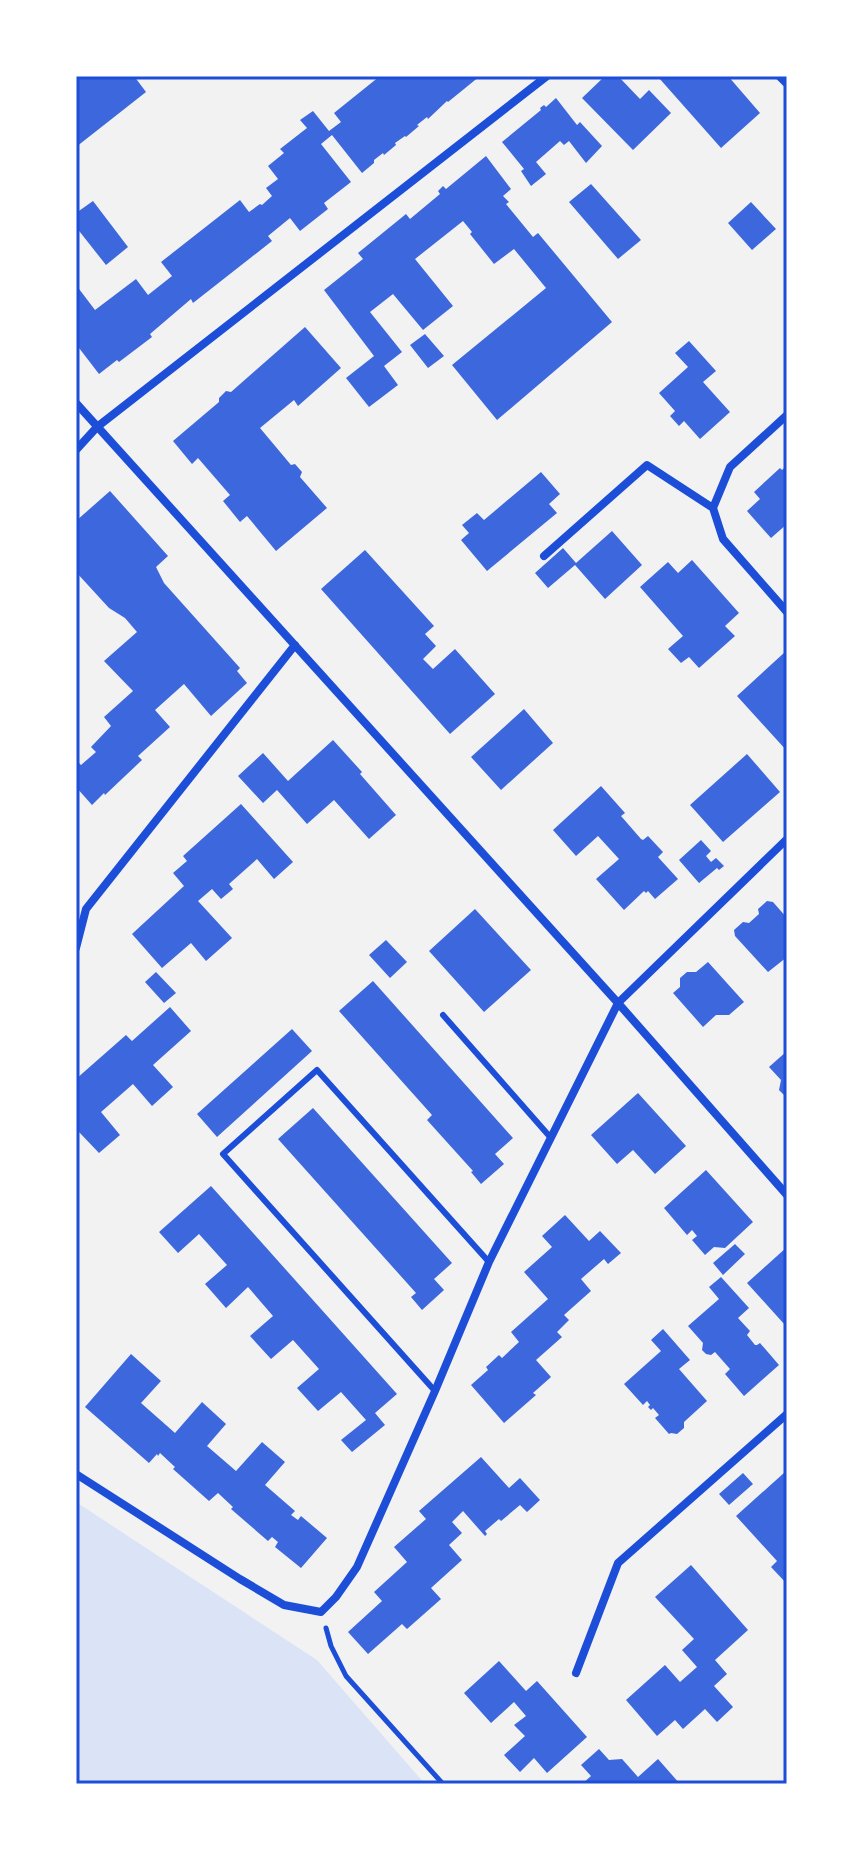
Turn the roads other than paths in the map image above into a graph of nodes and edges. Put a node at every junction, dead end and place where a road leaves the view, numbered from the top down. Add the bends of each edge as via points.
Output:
1 (547, 76) edge
2 (76, 403) edge
3 (787, 415) edge
4 (97, 427) junction
5 (76, 450) edge
6 (713, 508) junction
7 (544, 556) dead end
8 (787, 612) edge
9 (295, 645) junction
10 (787, 839) edge
11 (76, 948) edge
12 (618, 1003) junction
13 (443, 1015) dead end
14 (551, 1138) junction
15 (787, 1195) edge
16 (489, 1262) junction
17 (435, 1391) junction
18 (787, 1414) edge
19 (76, 1474) edge
20 (576, 1673) dead end

1 - 4 street
2 - 4 street
3 - 6 street via 730,467
4 - 5 street
4 - 9 street
6 - 7 street via 647,465
6 - 8 street via 723,539
9 - 11 street via 86,909
9 - 12 street
10 - 12 street
12 - 14 street
12 - 15 street
13 - 14 lane
14 - 16 street
16 - 17 street
16 - 17 lane via 317,1070 223,1154
17 - 19 street via 357,1567 321,1612 284,1605
18 - 20 street via 618,1563

